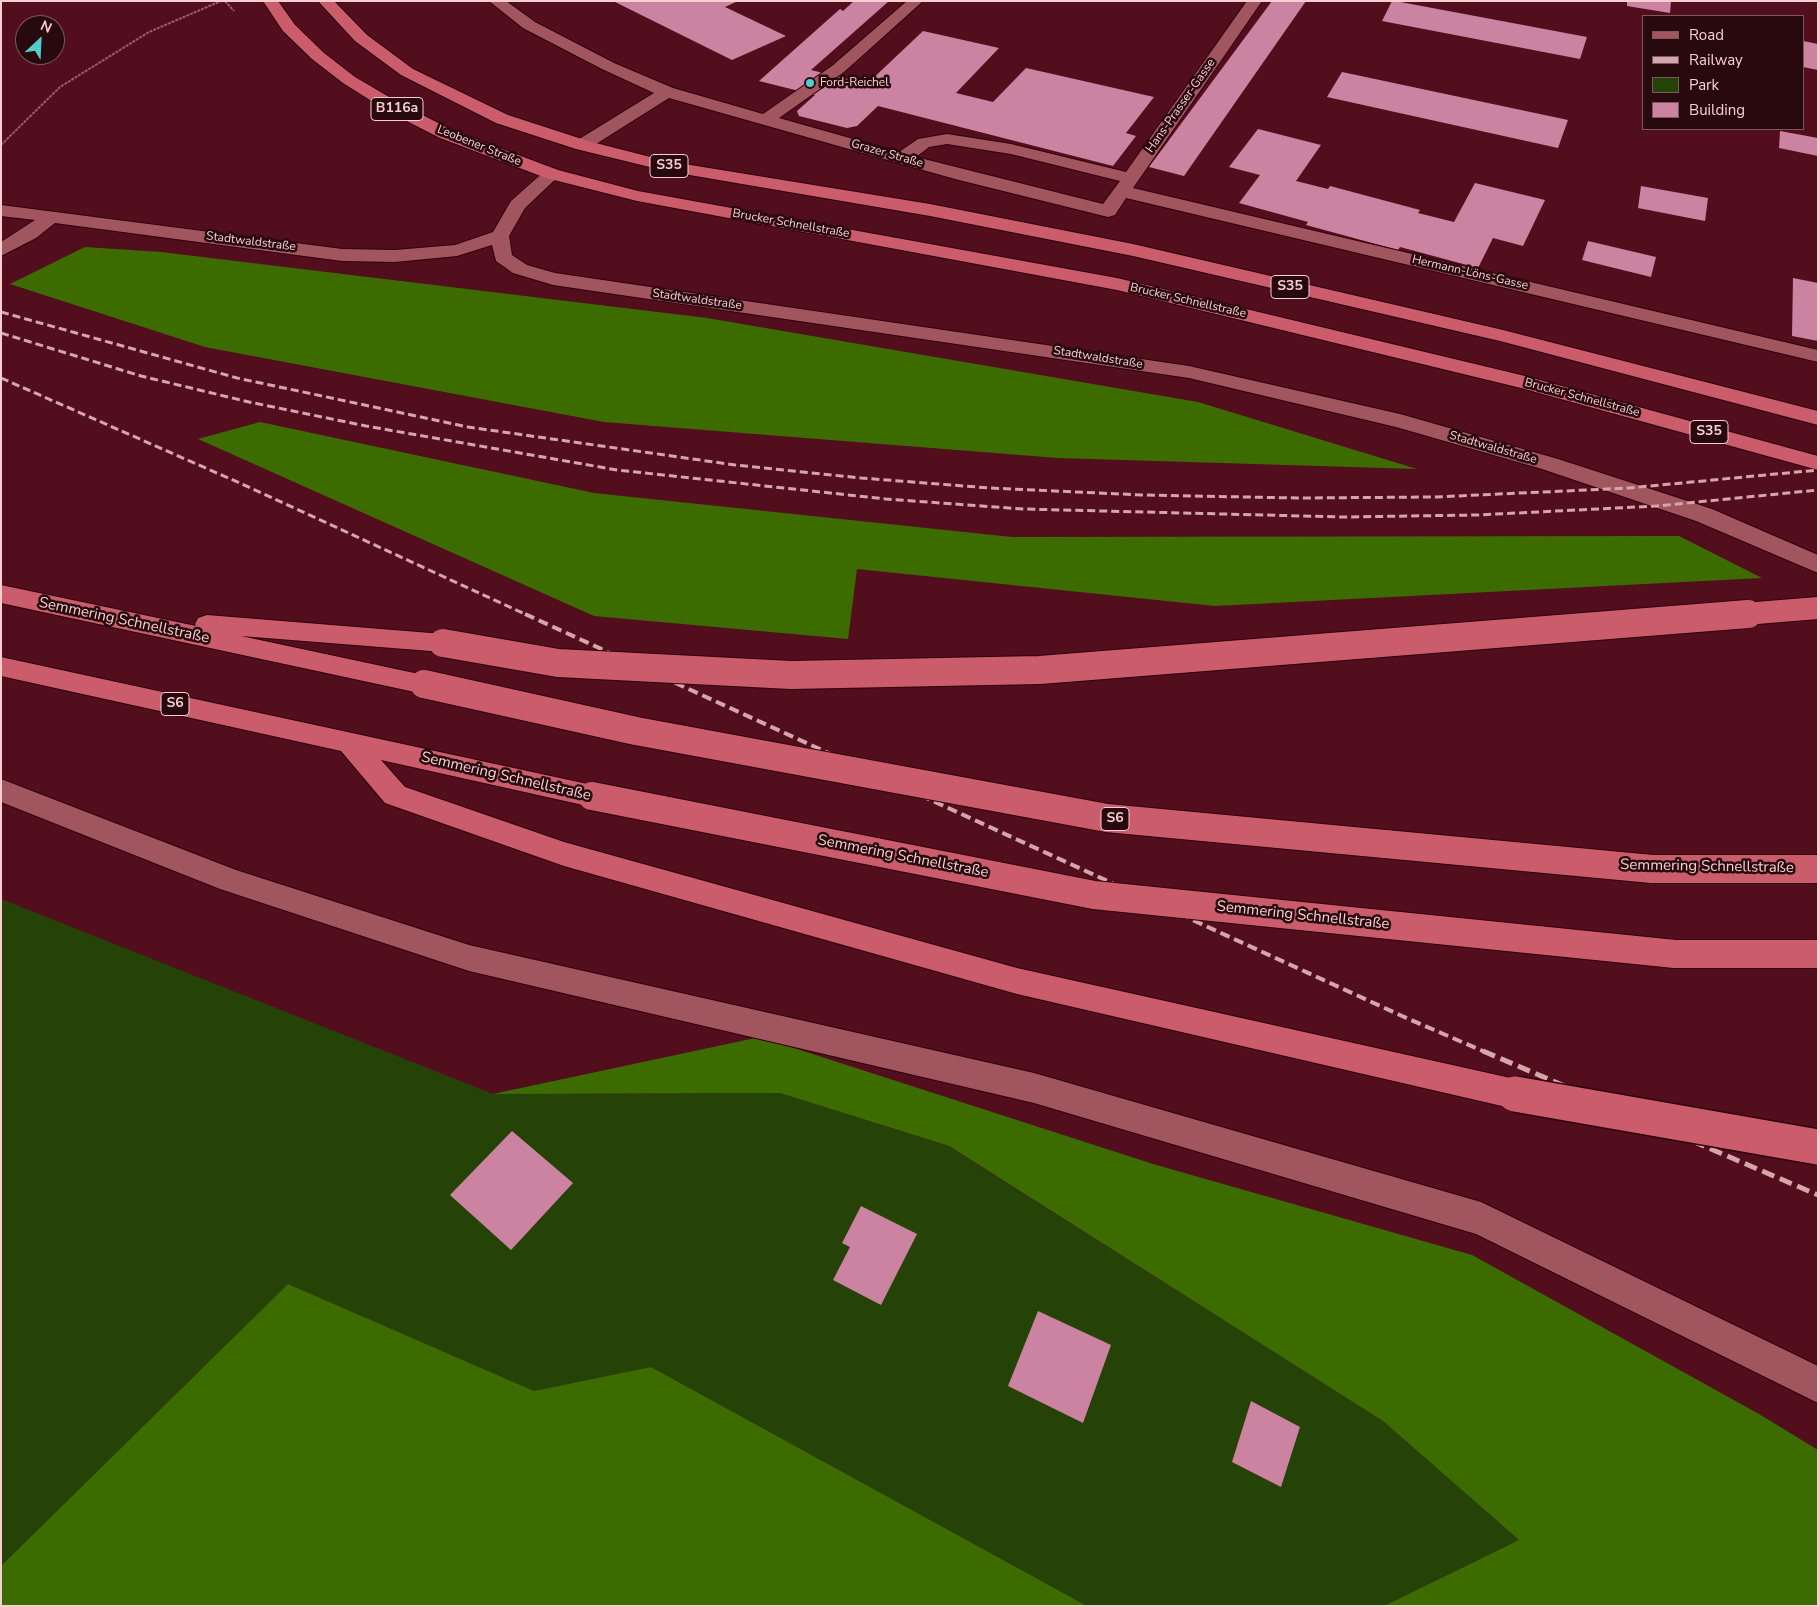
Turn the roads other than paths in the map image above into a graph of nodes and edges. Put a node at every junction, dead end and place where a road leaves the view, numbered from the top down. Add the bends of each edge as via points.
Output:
1 (270, 1) edge
2 (325, 1) edge
3 (496, 1) edge
4 (916, 1) edge
5 (1255, 1) edge
6 (667, 92) junction
7 (766, 120) junction
8 (582, 145) junction
9 (902, 158) junction
10 (552, 174) junction
11 (1126, 185) junction
12 (1, 210) edge
13 (1108, 210) joint
14 (50, 218) junction
15 (500, 236) junction
16 (1, 250) edge
17 (1818, 356) edge
18 (1818, 418) edge
19 (1761, 447) junction
20 (1818, 463) edge
21 (1818, 469) edge
22 (1818, 565) edge
23 (1, 594) edge
24 (1818, 608) edge
25 (91, 614) junction
26 (1, 666) edge
27 (349, 742) junction
28 (1, 790) edge
29 (1818, 869) edge
30 (1818, 954) edge
31 (1818, 1147) edge
32 (1818, 1385) edge

1 - 10 highway, Leobener Straße / B116a via 289,28 349,80 446,134
2 - 8 highway, B116a via 361,38 407,72 502,119
3 - 6 street, Grazer Straße via 529,25
4 - 7 street via 838,69
5 - 11 street, Hans-Prasser-Gasse
6 - 7 street, Grazer Straße
6 - 8 street
7 - 9 street, Grazer Straße
8 - 18 highway, S35 via 666,166 930,210 1133,250 1503,336
9 - 11 street, Hermann-Löns-Gasse via 924,143 947,139 1011,149
9 - 13 street, Grazer Straße
10 - 15 street via 517,205
10 - 19 highway, Brucker Schnellstraße / S35 via 637,196 1116,284 1356,341
11 - 13 street, Hans-Prasser-Gasse
11 - 17 street, Hermann-Löns-Gasse
12 - 14 street, Stadtwaldstraße
14 - 15 street, Stadtwaldstraße via 342,255 395,256 457,250
14 - 16 street
15 - 22 street, Stadtwaldstraße via 503,257 520,269 553,279 1189,372 1400,421 1550,464 1704,515
19 - 20 highway, Brucker Schnellstraße / S35
19 - 21 highway
23 - 25 highway, Semmering Schnellstraße / S6
24 - 25 highway, bridge via 1040,670 791,675 558,663 443,643
25 - 29 highway, Semmering Schnellstraße / S6, bridge via 636,731 1107,818 1652,869
26 - 27 highway, Semmering Schnellstraße / S6
27 - 30 highway, Semmering Schnellstraße / S6, bridge via 592,796 1094,895 1675,954
27 - 31 highway, bridge via 395,795 564,854 1016,981 1516,1094
28 - 32 street via 230,880 469,958 1034,1088 1481,1220

